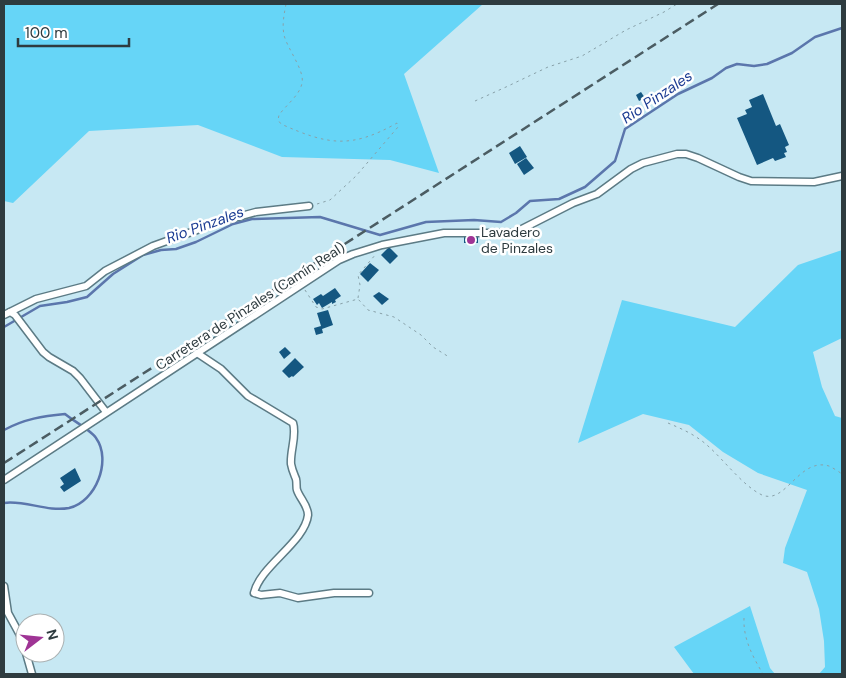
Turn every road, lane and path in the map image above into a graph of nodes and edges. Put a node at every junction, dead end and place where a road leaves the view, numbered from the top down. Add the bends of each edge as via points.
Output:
1 (286, 4) edge
2 (677, 4) edge
3 (474, 101) dead end
4 (842, 176) edge
5 (309, 206) joint
6 (382, 245) junction
7 (302, 284) junction
8 (358, 299) junction
9 (10, 314) edge
10 (197, 353) junction
11 (449, 357) dead end
12 (106, 412) junction
13 (668, 423) dead end
14 (842, 474) edge
15 (4, 480) edge
16 (4, 586) edge
17 (369, 593) dead end
18 (744, 618) dead end
19 (15, 626) edge
20 (763, 674) edge

1 - 5 path via 282,22 284,36 302,76 302,83 279,115 281,124 317,138 346,142 378,134 397,123 398,127 356,176 330,200
2 - 3 path via 582,56 548,67
4 - 6 street, Carretera de Pinzales (Camín Real) via 814,182 751,181 698,158 677,154 637,166 597,194 514,233 444,233
5 - 9 street via 256,212 152,246 105,271 86,286 36,300
6 - 7 street, Carretera de Pinzales (Camín Real) via 339,260
6 - 8 path via 358,275
7 - 8 path via 316,307 322,309
7 - 10 street, Carretera de Pinzales (Camín Real)
8 - 11 path via 368,310 394,317
9 - 12 street via 43,352 80,378
10 - 12 street, Carretera de Pinzales (Camín Real)
10 - 17 street via 221,369 248,396 295,428 292,472 308,515 296,538 254,593 280,593 298,598
12 - 15 street, Carretera de Pinzales (Camín Real)
13 - 14 path via 694,435 762,495 777,494 812,466 828,466
16 - 19 street via 8,613
18 - 20 path via 753,658

